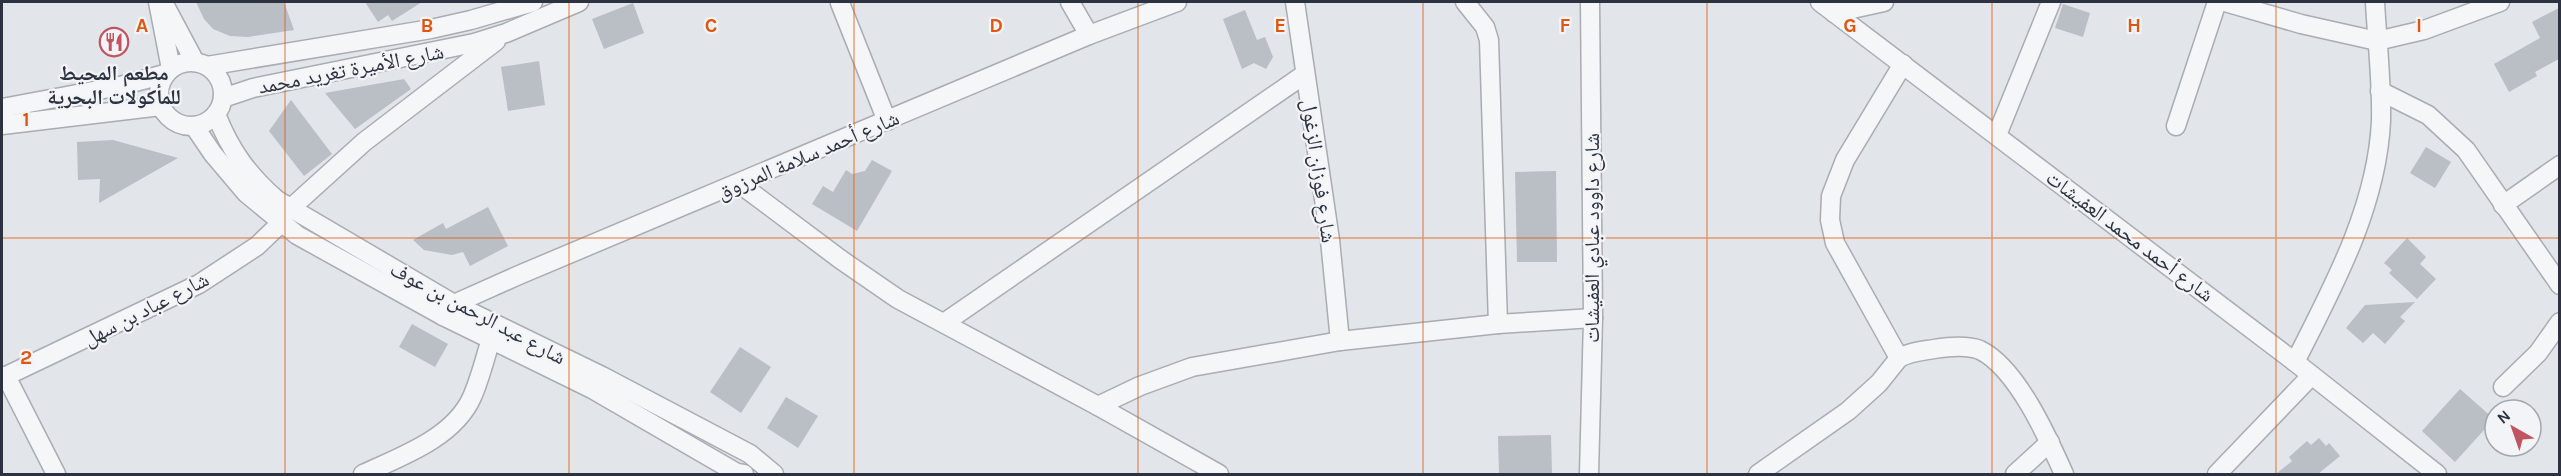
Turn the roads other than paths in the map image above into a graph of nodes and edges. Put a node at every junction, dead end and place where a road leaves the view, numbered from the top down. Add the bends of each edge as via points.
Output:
1 (158, 2) edge
2 (163, 2) edge
3 (532, 2) edge
4 (579, 2) edge
5 (1070, 2) edge
6 (1177, 2) edge
7 (1296, 2) edge
8 (1465, 2) edge
9 (1590, 2) edge
10 (1884, 2) edge
11 (2051, 2) edge
12 (2217, 2) edge
13 (2225, 2) edge
14 (2375, 2) edge
15 (2500, 2) edge
16 (840, 3) dead end
17 (1827, 7) edge
18 (506, 33) junction
19 (1089, 35) junction
20 (2377, 41) junction
21 (201, 64) junction
22 (1903, 64) junction
23 (168, 72) junction
24 (1305, 74) junction
25 (2380, 91) junction
26 (161, 106) junction
27 (219, 106) junction
28 (2, 108) edge
29 (887, 121) junction
30 (2, 125) edge
31 (194, 126) junction
32 (2176, 126) dead end
33 (1997, 135) junction
34 (2559, 165) edge
35 (740, 184) junction
36 (2503, 206) junction
37 (286, 216) junction
38 (2559, 285) edge
39 (449, 310) junction
40 (1593, 318) junction
41 (2559, 322) edge
42 (944, 323) junction
43 (1498, 324) junction
44 (491, 339) junction
45 (1340, 341) junction
46 (1899, 358) junction
47 (2295, 362) junction
48 (2311, 376) junction
49 (4, 377) edge
50 (2503, 387) dead end
51 (1098, 406) junction
52 (2050, 442) junction
53 (750, 454) junction
54 (56, 474) edge
55 (363, 474) edge
56 (739, 474) edge
57 (774, 474) edge
58 (1219, 474) edge
59 (1589, 474) edge
60 (1758, 474) edge
61 (2015, 474) edge
62 (2064, 474) edge
63 (2217, 474) edge
64 (2436, 474) edge

1 - 23 street
2 - 21 street
3 - 21 street, شارع الأميرة تغريد محمد via 431,29
4 - 18 street, شارع الأميرة تغريد محمد
5 - 19 street
6 - 19 street, شارع أحمد سلامة المرزوق
7 - 24 street, شارع فوزان الزغول
8 - 43 street via 1485,27 1489,40
9 - 40 street, شارع داوود عبادي العفيشات
10 - 17 street
11 - 33 street
12 - 32 street
13 - 20 street
14 - 20 street
15 - 20 street via 2424,30
16 - 29 street
17 - 22 street, شارع أحمد محمد العفيشات
18 - 27 street, شارع الأميرة تغريد محمد via 445,51 253,88
18 - 37 street, شارع عباد بن سهل via 364,142
19 - 29 street, شارع أحمد سلامة المرزوق
20 - 25 street
21 - 23 street via 186,62
21 - 27 street via 219,80
22 - 33 street, شارع أحمد محمد العفيشات
22 - 46 street via 1845,160 1831,196 1830,220 1835,243
23 - 26 street via 159,89
23 - 28 street via 120,86
24 - 42 street
24 - 45 street, شارع فوزان الزغول via 1330,240
25 - 36 street via 2428,116 2446,131 2480,167
25 - 47 street via 2377,150 2355,235
26 - 30 street
26 - 31 street via 174,121
27 - 31 street via 206,122
27 - 37 street, شارع عبد الرحمن بن عوف via 227,142
29 - 35 street, شارع أحمد سلامة المرزوق
31 - 37 street, شارع عبد الرحمن بن عوف via 246,193
33 - 47 street, شارع أحمد محمد العفيشات
34 - 36 street
35 - 39 street, شارع أحمد سلامة المرزوق
35 - 42 street via 888,292
36 - 38 street
37 - 39 street, شارع عبد الرحمن بن عوف
37 - 49 street, شارع عباد بن سهل via 257,246 199,284
39 - 44 street, شارع عبد الرحمن بن عوف
39 - 53 street, شارع عبد الرحمن بن عوف via 602,376
40 - 43 street
40 - 59 street, شارع داوود عبادي العفيشات
41 - 50 street via 2538,353
42 - 51 street
43 - 45 street
44 - 55 street via 471,399 458,417 417,448
44 - 56 street, شارع عبد الرحمن بن عوف via 591,389
45 - 51 street via 1192,367
46 - 52 street via 1945,348 1977,349 2004,371
46 - 60 street via 1848,411
47 - 48 street, شارع أحمد محمد العفيشات
48 - 63 street
48 - 64 street, شارع أحمد محمد العفيشات
49 - 54 street
51 - 58 street
52 - 61 street
52 - 62 street
53 - 56 street
53 - 57 street, شارع عبد الرحمن بن عوف

